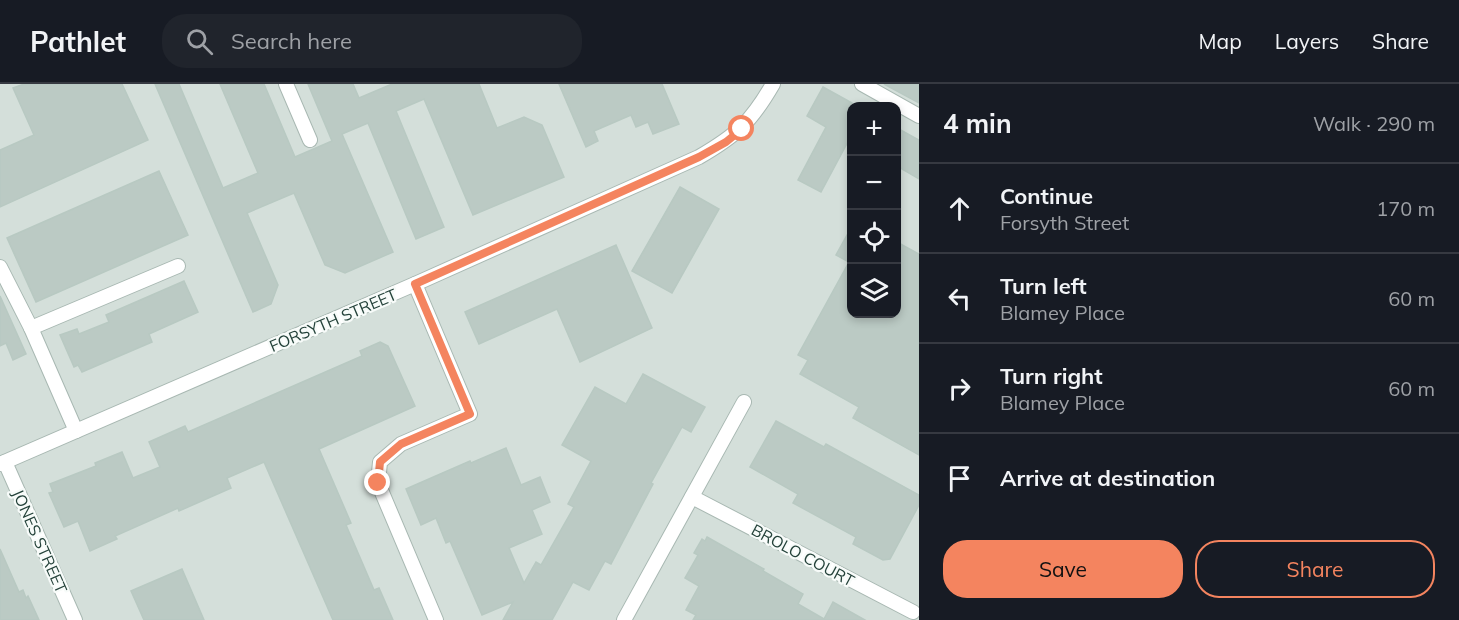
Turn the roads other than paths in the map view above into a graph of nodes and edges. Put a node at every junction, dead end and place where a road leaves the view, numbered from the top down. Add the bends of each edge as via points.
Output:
1 (286, 84) edge
2 (773, 84) edge
3 (862, 84) edge
4 (919, 116) edge
5 (310, 140) dead end
6 (178, 266) dead end
7 (0, 267) edge
8 (415, 284) junction
9 (31, 328) junction
10 (744, 402) dead end
11 (76, 431) junction
12 (3, 463) edge
13 (692, 497) junction
14 (913, 611) edge
15 (75, 620) edge
16 (436, 620) edge
17 (624, 620) edge

1 - 5 street
2 - 8 street, FORSYTH STREET via 753,116 726,142
3 - 4 street
6 - 9 street
7 - 9 street
8 - 11 street, FORSYTH STREET
8 - 16 street via 470,414 401,444 380,462 378,483
9 - 11 street
10 - 13 street
11 - 12 street, FORSYTH STREET
12 - 15 street, JONES STREET
13 - 14 street, BROLO COURT
13 - 17 street

